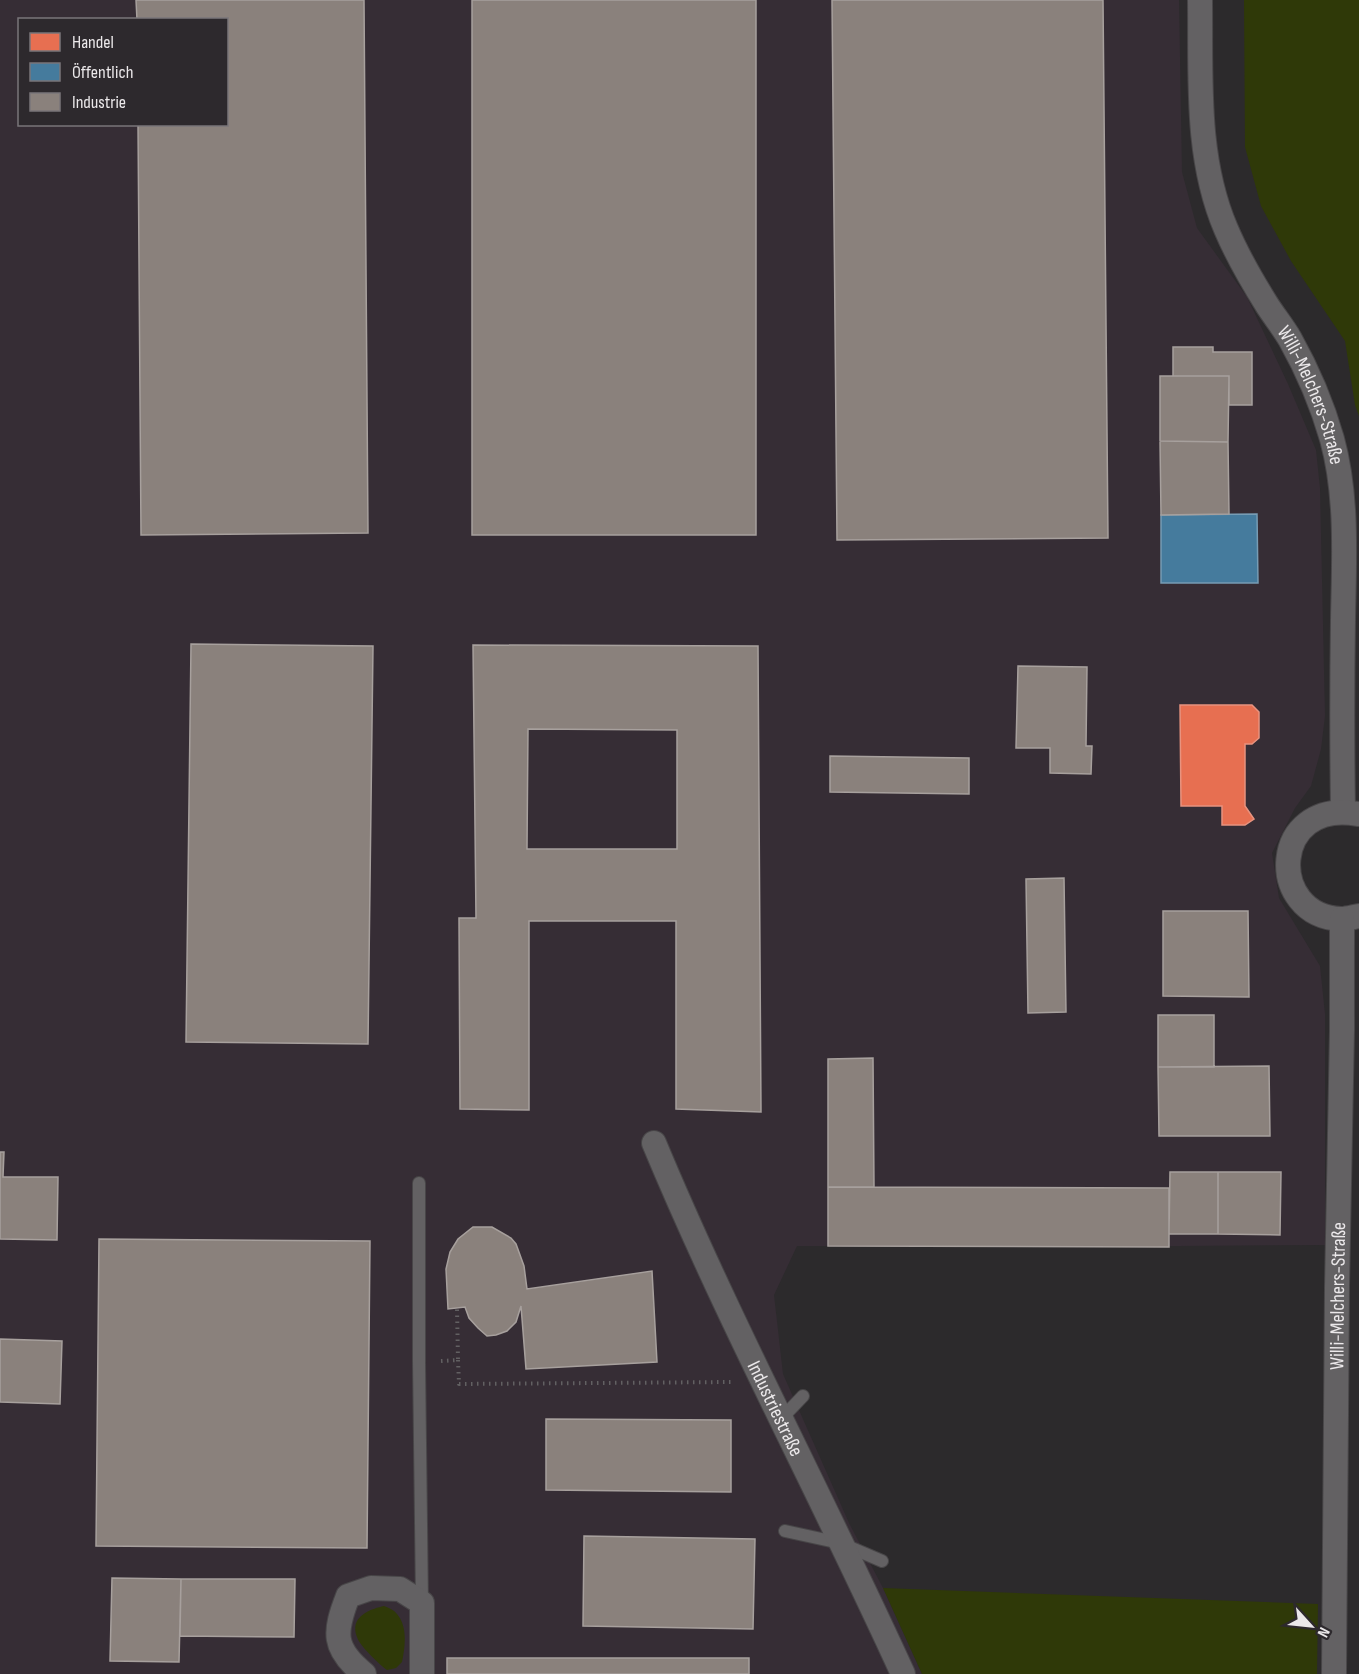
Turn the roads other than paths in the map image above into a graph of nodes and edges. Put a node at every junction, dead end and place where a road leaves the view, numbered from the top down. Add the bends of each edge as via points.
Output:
1 (1200, 0) edge
2 (1351, 812) edge
3 (1351, 918) edge
4 (654, 1143) dead end
5 (419, 1183) dead end
6 (803, 1396) dead end
7 (780, 1419) junction
8 (785, 1531) dead end
9 (840, 1543) junction
10 (882, 1561) dead end
11 (422, 1603) junction
12 (364, 1674) edge
13 (422, 1674) edge
14 (903, 1674) edge
15 (1334, 1674) edge

1 - 2 street, Willi-Melchers-Straße via 1200,88 1206,156 1215,195 1225,228 1244,266 1309,376 1333,442 1341,483
2 - 3 street via 1326,813 1310,820 1298,832 1287,865 1290,882 1310,909 1325,917
3 - 15 street, Willi-Melchers-Straße via 1342,1042
4 - 7 street, Industriestraße
5 - 11 lane
6 - 7 lane
7 - 9 street, Industriestraße
8 - 9 lane
9 - 10 lane
9 - 14 street, Industriestraße
11 - 12 street via 400,1589 371,1588 348,1596 339,1620 338,1642
11 - 13 street

